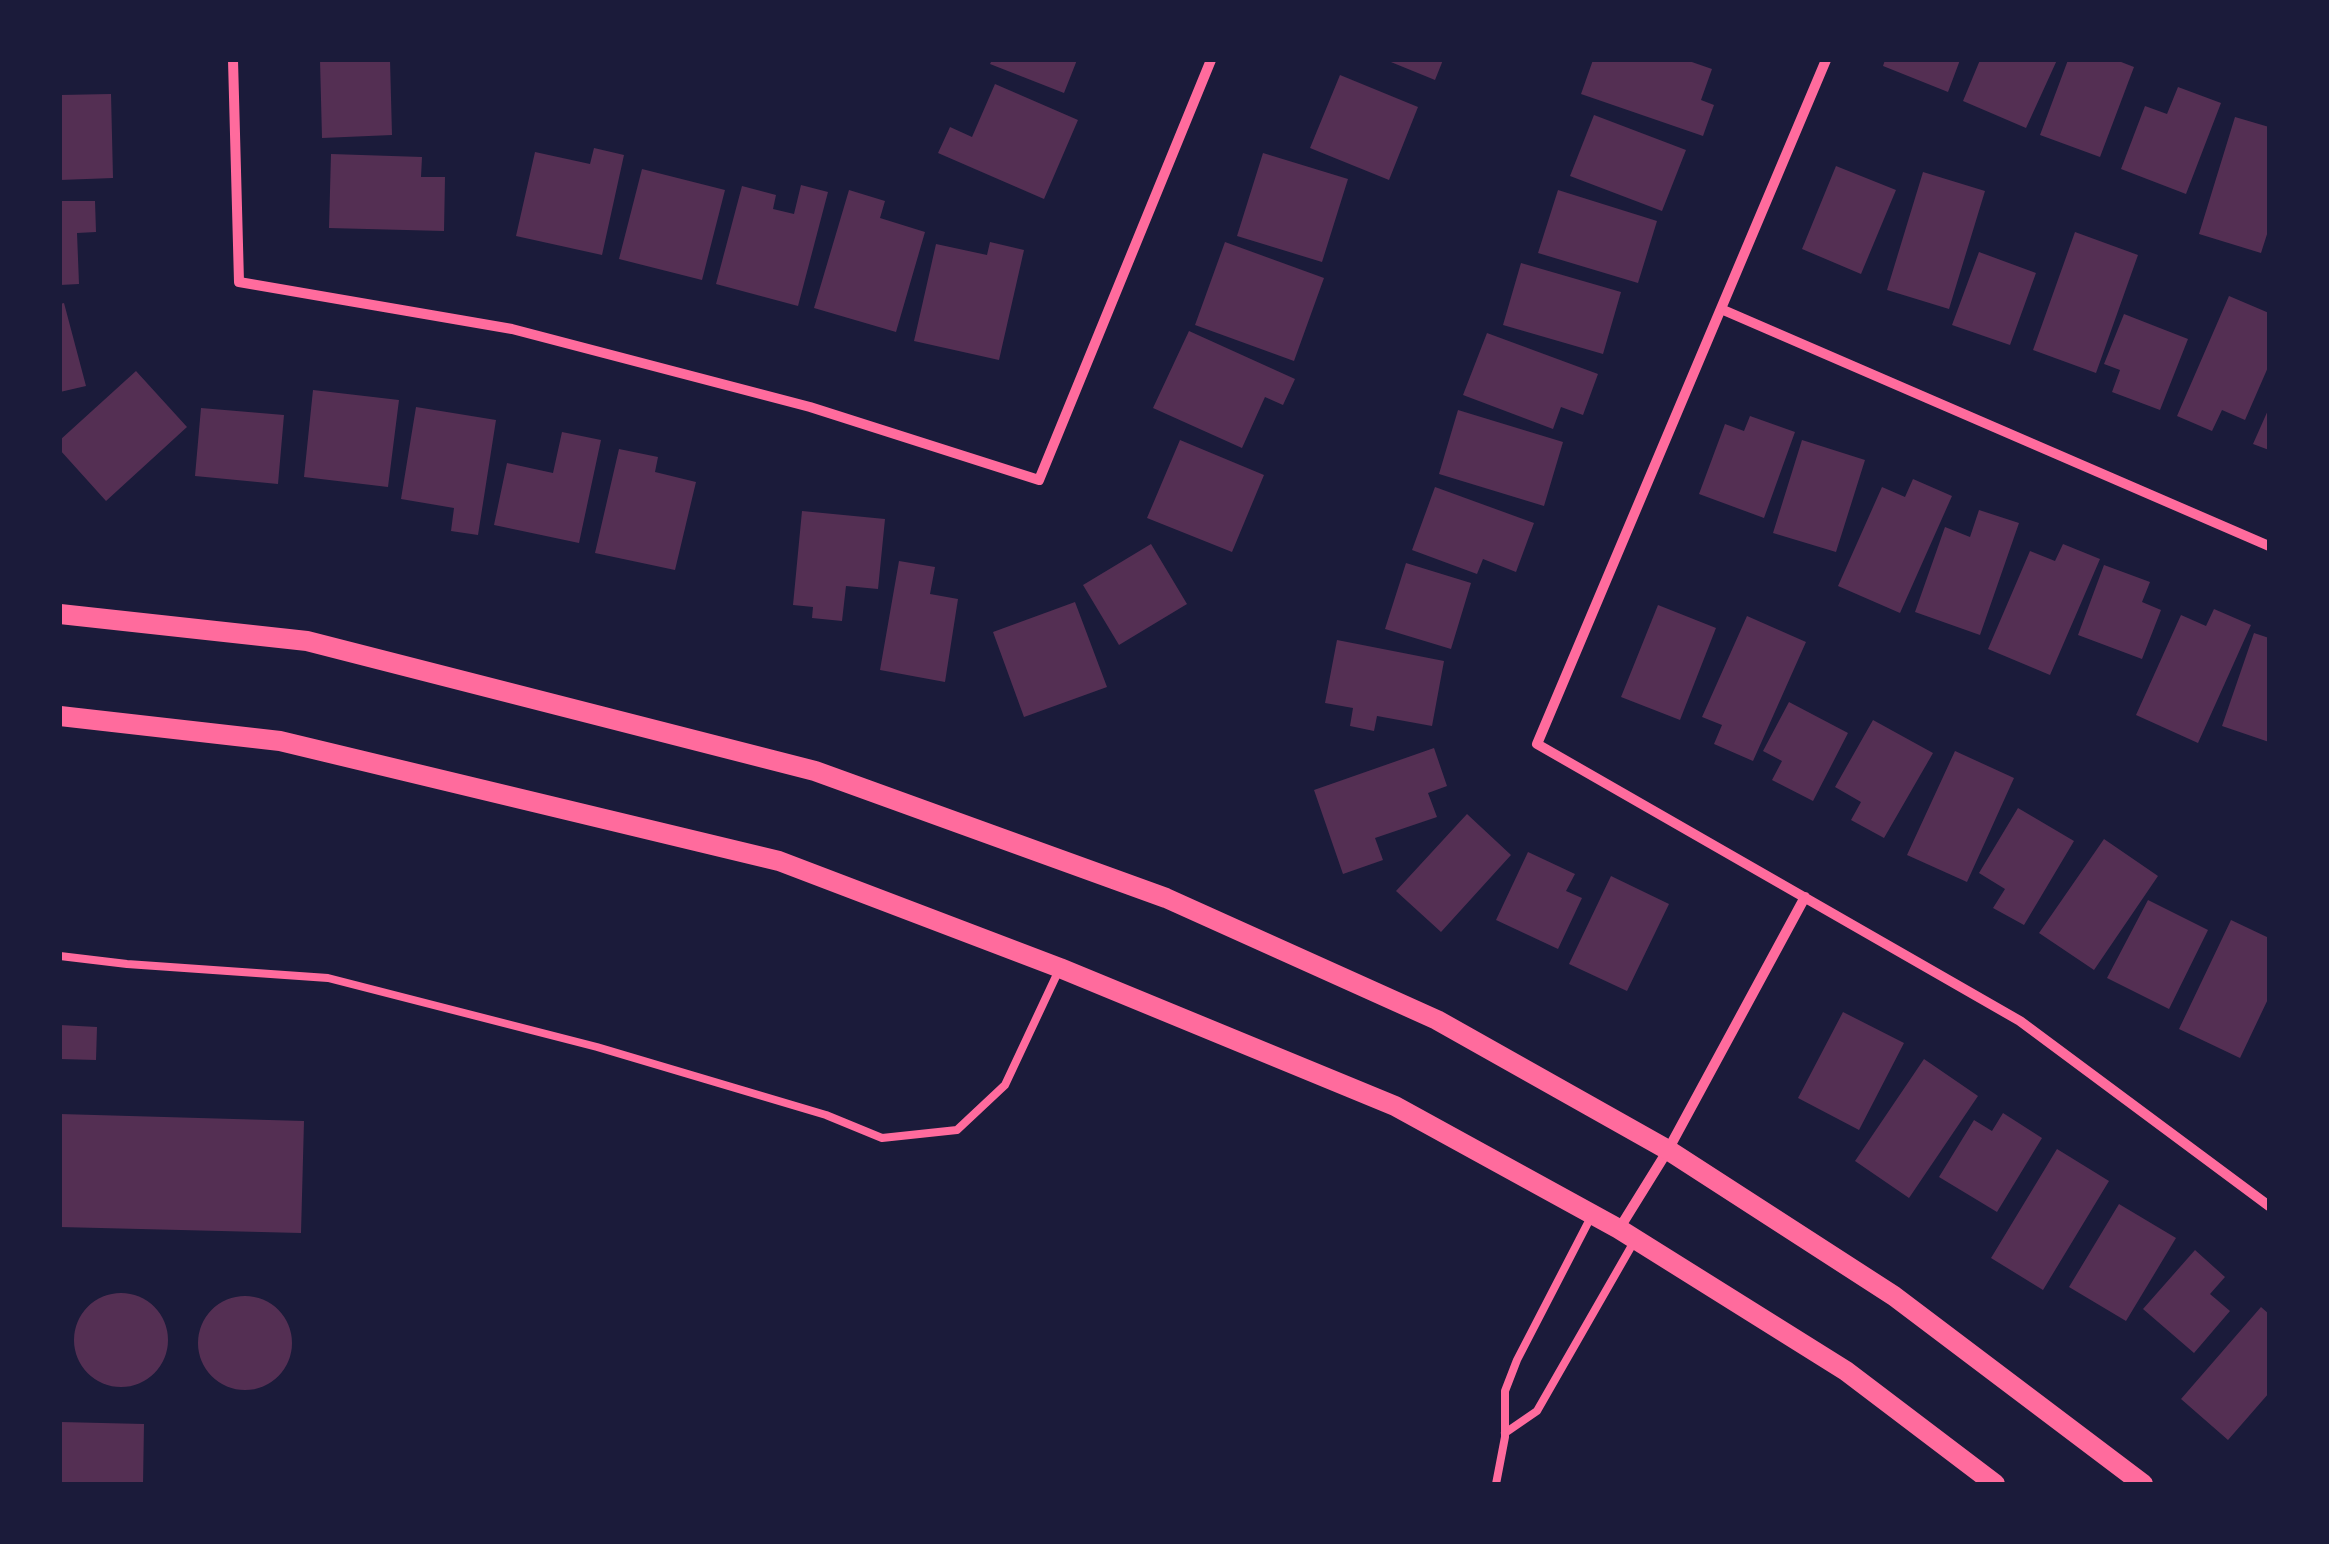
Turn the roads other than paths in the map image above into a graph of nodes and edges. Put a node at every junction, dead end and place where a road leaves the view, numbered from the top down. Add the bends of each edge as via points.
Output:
1 (232, 60) edge
2 (1211, 60) edge
3 (1826, 60) edge
4 (1721, 309) junction
5 (2269, 546) edge
6 (60, 614) edge
7 (60, 716) edge
8 (1805, 897) junction
9 (60, 956) edge
10 (1060, 968) junction
11 (1668, 1150) junction
12 (2269, 1206) edge
13 (1592, 1214) junction
14 (1627, 1234) junction
15 (1506, 1433) junction
16 (1496, 1484) edge
17 (1995, 1484) edge
18 (2144, 1484) edge

1 - 2 street via 240,282 512,329 810,407 1039,480
3 - 4 street
4 - 5 street
4 - 8 street via 1537,744
6 - 11 main road via 306,641 815,771 1166,898 1437,1020
7 - 10 main road via 280,741 779,861
8 - 11 street
8 - 12 street via 2020,1021
9 - 10 lane via 328,978 597,1048 826,1115 882,1138 957,1130 1005,1085
10 - 13 main road via 1394,1106
11 - 14 street
11 - 18 main road via 1894,1296
13 - 14 main road
13 - 15 lane via 1517,1360 1505,1391
14 - 15 lane via 1537,1411
14 - 17 main road via 1846,1372
15 - 16 lane

